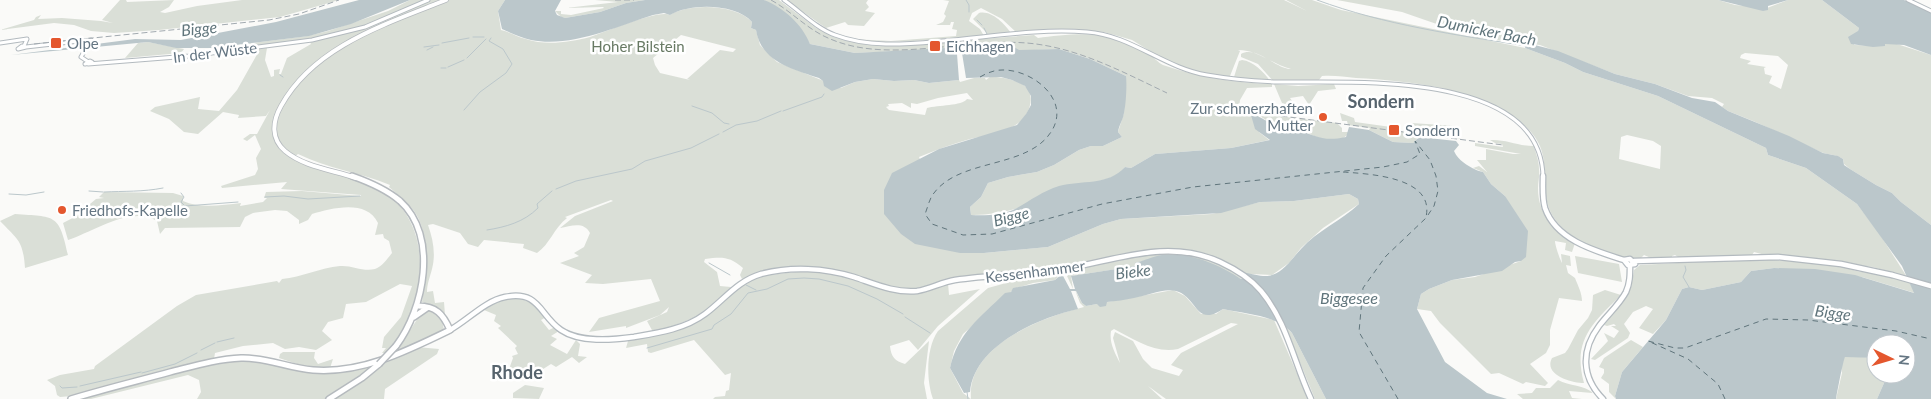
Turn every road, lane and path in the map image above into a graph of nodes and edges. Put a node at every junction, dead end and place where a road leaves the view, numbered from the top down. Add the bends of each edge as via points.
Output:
1 (428, 0) edge
2 (446, 0) edge
3 (784, 0) edge
4 (1908, 0) edge
5 (1931, 11) edge
6 (330, 36) joint
7 (0, 43) edge
8 (1272, 82) joint
9 (1632, 263) junction
10 (1931, 286) edge
11 (417, 307) junction
12 (427, 308) junction
13 (436, 308) junction
14 (413, 318) junction
15 (450, 330) junction
16 (71, 399) edge
17 (330, 399) edge
18 (1311, 399) edge
19 (1602, 399) edge

1 - 6 main road via 374,23
2 - 11 main road via 368,33 326,58 292,89 274,123 275,137 290,154 377,185 406,207 417,226 423,254 423,280
3 - 8 main road via 825,30 853,40 893,44 1068,32 1098,34 1130,42 1167,63 1191,72
4 - 5 main road
6 - 7 main road, In der Wüste via 198,55 99,64 81,57 86,43 25,47 27,39
8 - 9 main road via 1363,80 1403,83 1458,95 1499,110 1526,129 1538,147 1543,166 1543,200 1554,223 1580,243
9 - 10 main road, bridge via 1778,257 1850,266
9 - 19 main road via 1630,287 1592,335 1586,350 1587,375
11 - 12 main road
11 - 13 main road
11 - 14 main road
12 - 13 main road
12 - 14 main road
13 - 15 main road
14 - 17 main road, bridge via 396,346 379,364
15 - 16 main road via 384,358 330,370 303,368 265,358 236,358
15 - 18 main road, Kessenhammer via 493,302 523,296 536,301 557,326 569,334 610,339 647,335 693,321 740,282 775,271 831,272 890,290 911,292 952,281 1065,269 1164,250 1208,257 1244,276 1270,303

